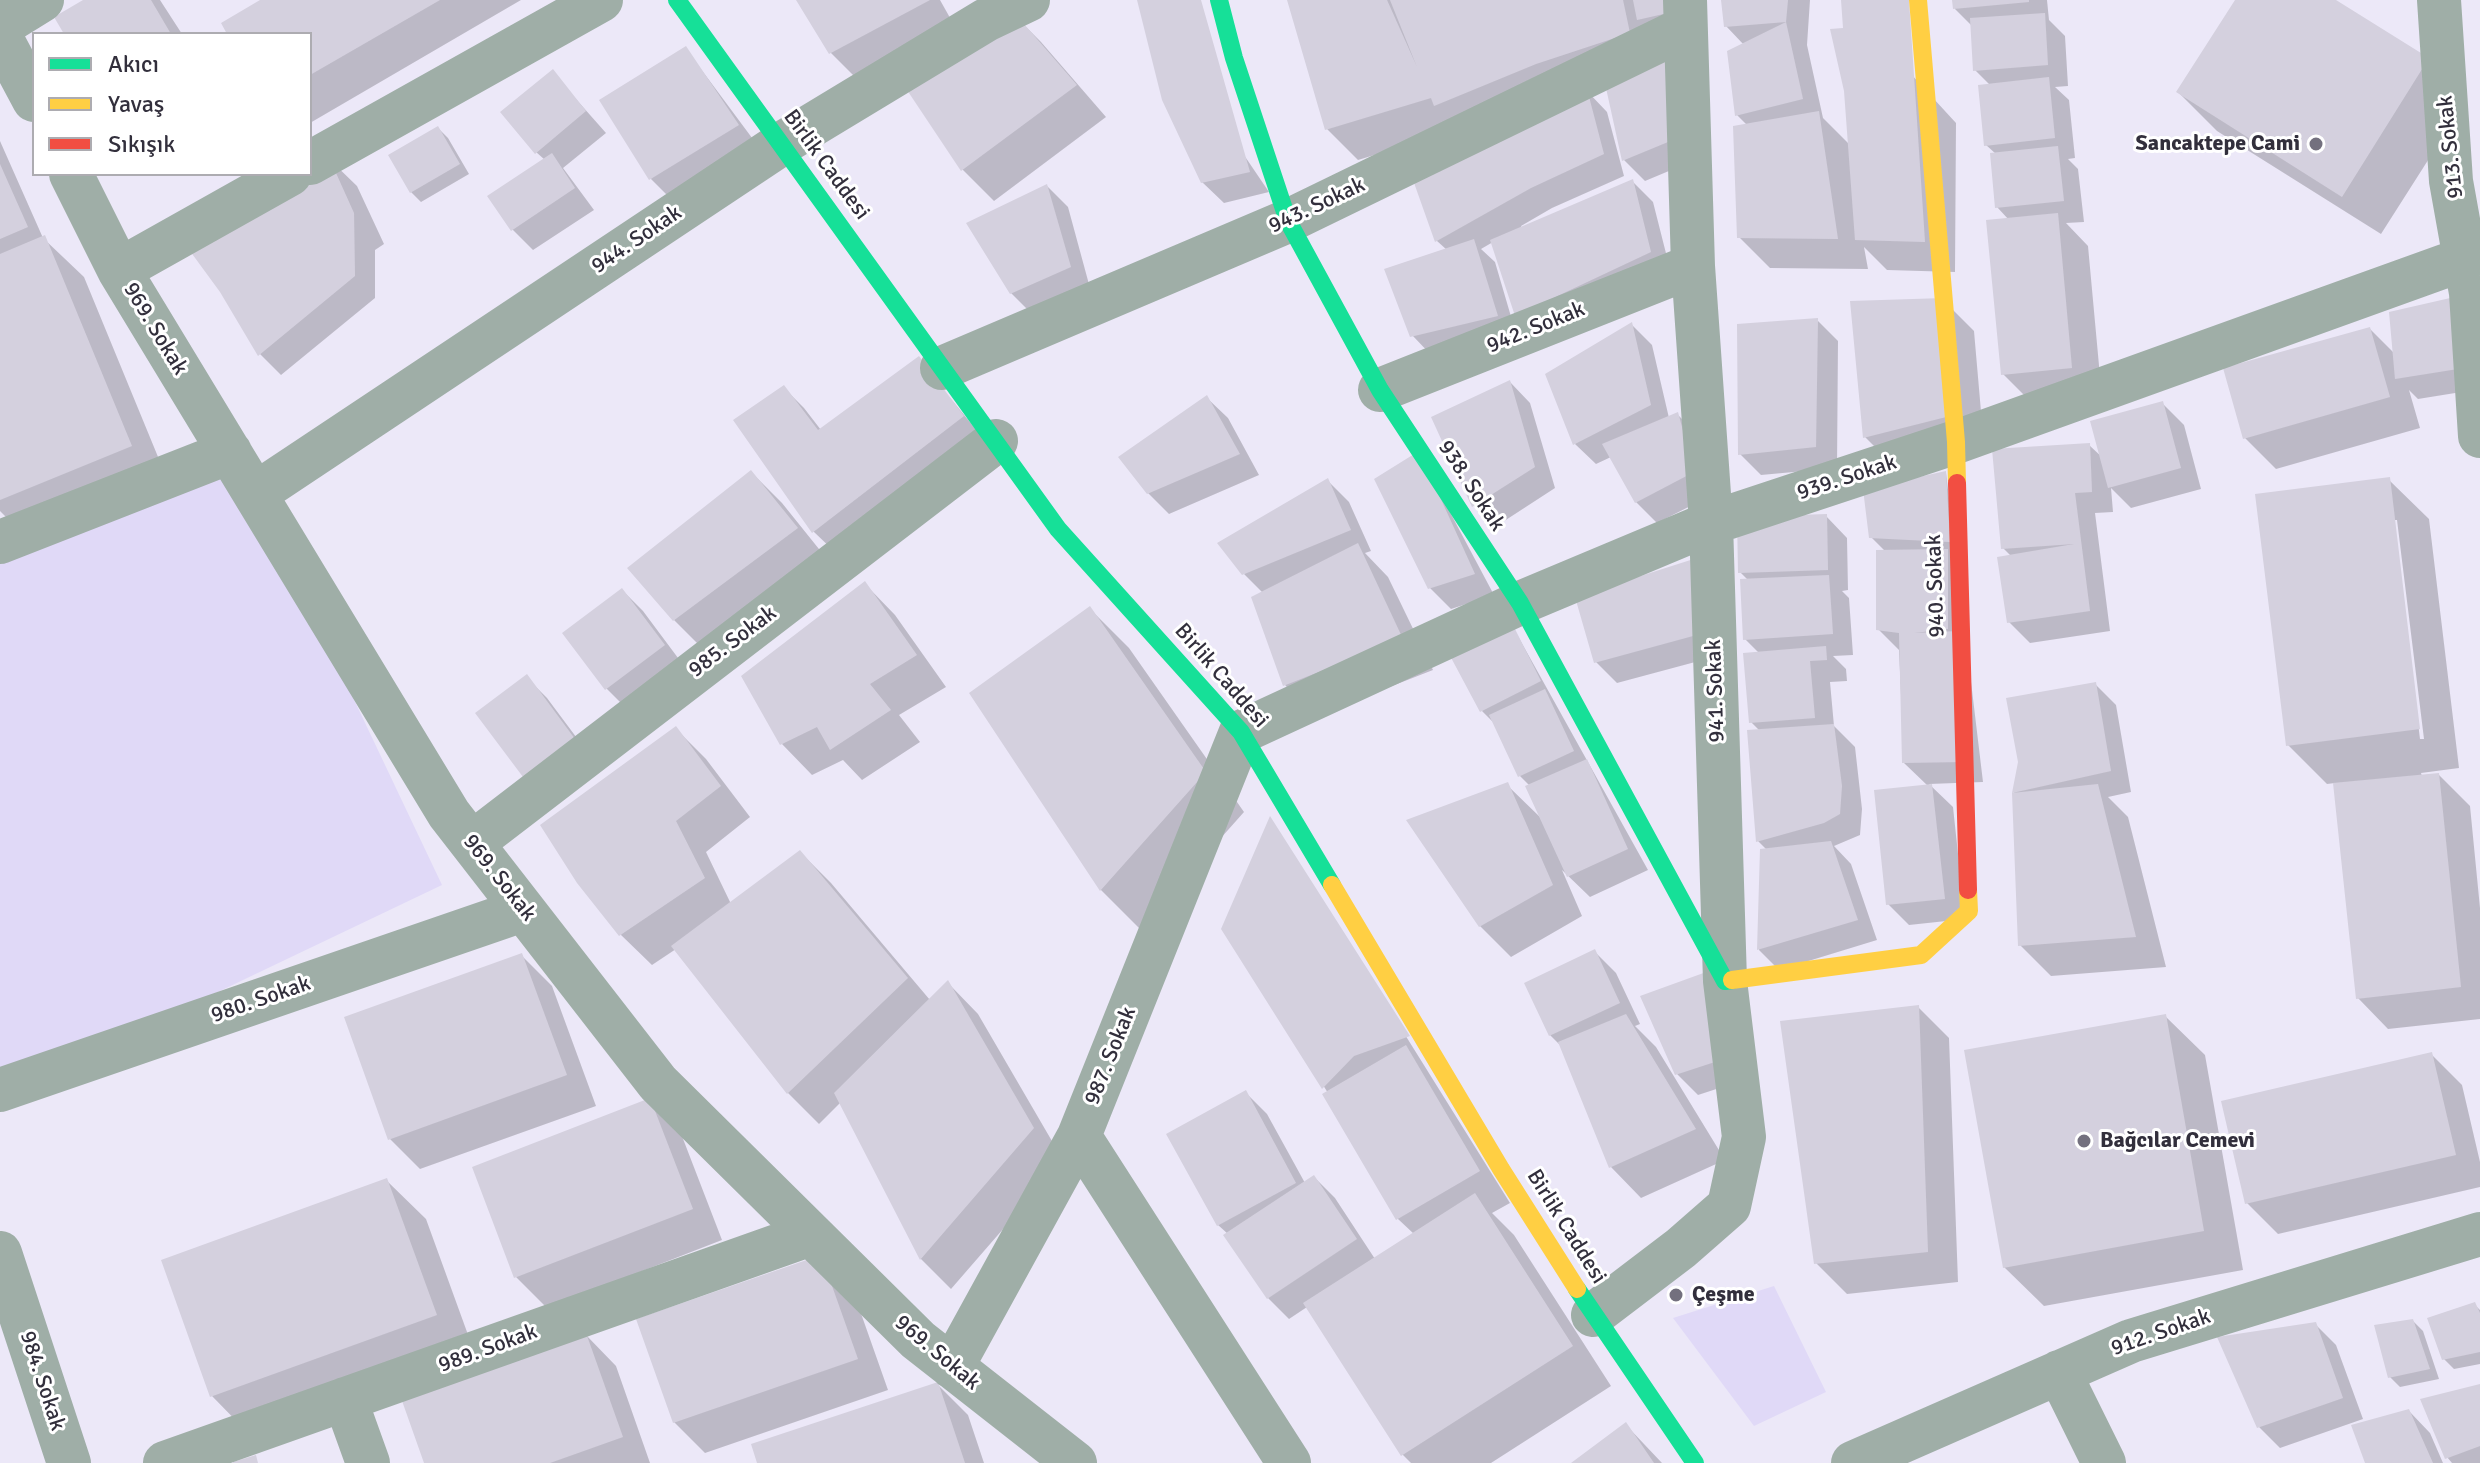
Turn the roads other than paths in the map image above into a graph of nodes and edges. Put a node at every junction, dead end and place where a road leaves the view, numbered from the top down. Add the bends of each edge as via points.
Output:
1 (42, 0) edge
2 (601, 0) edge
3 (677, 0) edge
4 (1028, 0) edge
5 (1219, 0) edge
6 (1918, 0) edge
7 (2439, 0) edge
8 (979, 10) edge
9 (1685, 14) edge
10 (0, 26) edge
11 (781, 144) junction
12 (312, 162) edge
13 (72, 176) edge
14 (286, 176) edge
15 (1288, 221) junction
16 (2467, 258) junction
17 (1693, 266) junction
18 (119, 270) junction
19 (942, 368) junction
20 (1380, 390) junction
21 (2480, 436) edge
22 (996, 441) junction
23 (1956, 442) junction
24 (230, 452) junction
25 (255, 494) junction
26 (1711, 523) junction
27 (0, 542) edge
28 (1520, 603) junction
29 (1241, 732) junction
30 (472, 843) junction
31 (523, 910) junction
32 (1725, 981) junction
33 (0, 1090) edge
34 (1079, 1136) junction
35 (811, 1234) junction
36 (2480, 1234) edge
37 (0, 1253) edge
38 (1593, 1315) junction
39 (952, 1367) junction
40 (2059, 1372) junction
41 (345, 1399) junction
42 (69, 1463) edge
43 (165, 1463) edge
44 (368, 1463) edge
45 (1075, 1463) edge
46 (1289, 1463) edge
47 (1695, 1463) edge
48 (1853, 1463) edge
49 (2104, 1463) edge

1 - 10 street
2 - 12 street
3 - 11 street, Birlik Caddesi
4 - 8 street, 944. Sokak
5 - 15 street, 938. Sokak
6 - 23 street, 940. Sokak
7 - 16 street, 913. Sokak via 2451,181
8 - 11 street, 944. Sokak
9 - 15 street, 943. Sokak
9 - 17 street, 941. Sokak
11 - 19 street, Birlik Caddesi
11 - 25 street, 944. Sokak
13 - 18 street, 969. Sokak
14 - 18 street
15 - 19 street, 943. Sokak
15 - 20 street, 938. Sokak
16 - 21 street, 913. Sokak
16 - 23 street, 939. Sokak
17 - 20 street, 942. Sokak
17 - 26 street, 941. Sokak
18 - 24 street, 969. Sokak
19 - 22 street, Birlik Caddesi
20 - 28 street, 938. Sokak
22 - 29 street, Birlik Caddesi via 1058,529
22 - 30 street, 985. Sokak
23 - 26 street, 939. Sokak
23 - 32 street, 940. Sokak via 1969,911 1921,955
24 - 25 street, 969. Sokak
24 - 27 street
25 - 30 street, 969. Sokak via 449,814
26 - 28 street, 939. Sokak
26 - 32 street, 941. Sokak
28 - 29 street, 939. Sokak
28 - 32 street, 938. Sokak
29 - 34 street, 987. Sokak
29 - 38 street, Birlik Caddesi
30 - 31 street, 969. Sokak
31 - 33 street, 980. Sokak
31 - 35 street, 969. Sokak via 658,1083
32 - 38 street, 941. Sokak via 1744,1137 1729,1206
34 - 39 street, 987. Sokak
34 - 46 street
35 - 39 street, 969. Sokak
35 - 41 street, 989. Sokak
36 - 40 street, 912. Sokak via 2131,1341
37 - 42 street, 984. Sokak
38 - 47 street, Birlik Caddesi
39 - 45 street, 969. Sokak
40 - 48 street, 912. Sokak
40 - 49 street
41 - 43 street, 989. Sokak
41 - 44 street

